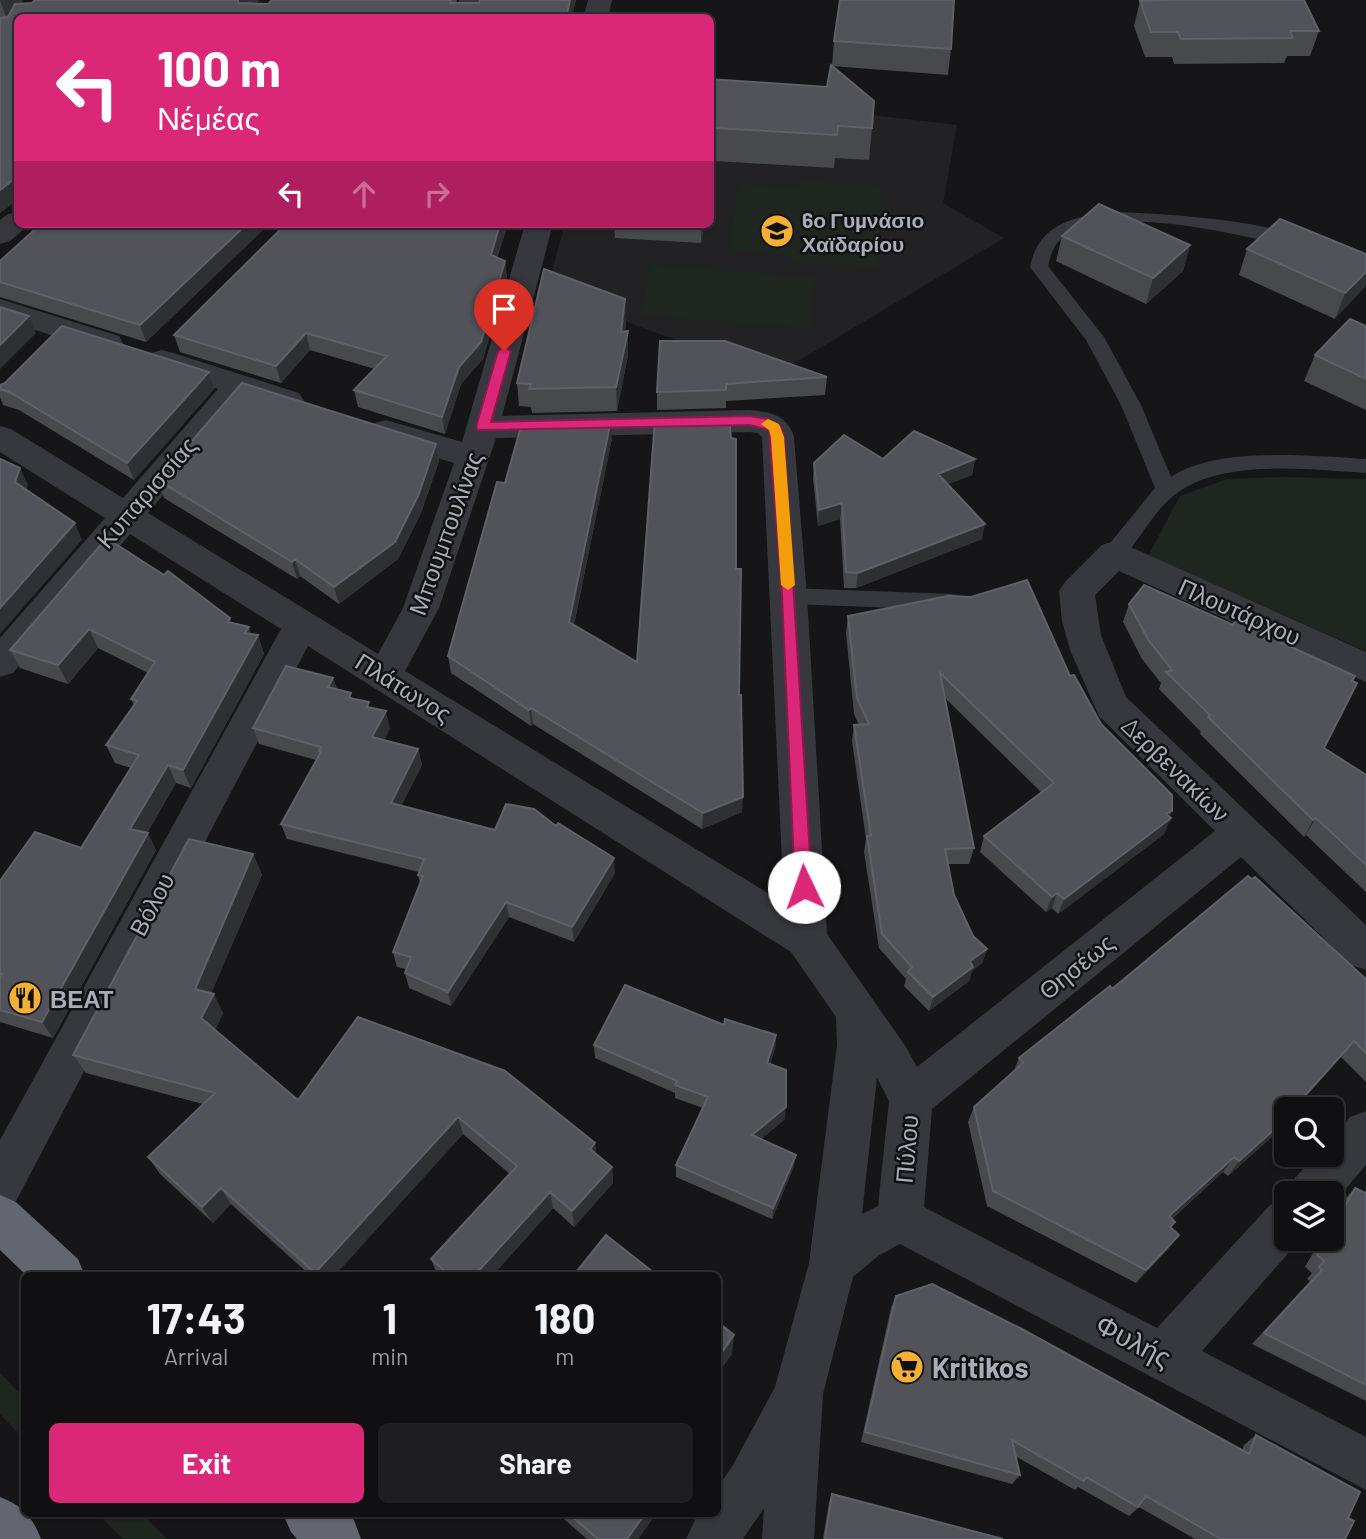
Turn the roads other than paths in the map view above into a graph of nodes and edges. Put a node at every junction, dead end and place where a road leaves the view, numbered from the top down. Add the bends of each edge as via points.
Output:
1 (14, 223) edge
2 (538, 228) edge
3 (0, 235) edge
4 (1310, 247) edge
5 (0, 309) edge
6 (62, 329) junction
7 (35, 356) edge
8 (239, 386) junction
9 (317, 410) edge
10 (356, 421) edge
11 (483, 427) junction
12 (0, 437) edge
13 (473, 457) junction
14 (1366, 466) edge
15 (1166, 490) junction
16 (126, 515) junction
17 (1114, 554) junction
18 (789, 596) junction
19 (978, 599) edge
20 (302, 624) junction
21 (0, 663) edge
22 (1366, 668) edge
23 (385, 676) junction
24 (1242, 833) junction
25 (806, 939) junction
26 (1366, 951) edge
27 (858, 1012) junction
28 (911, 1099) junction
29 (1366, 1132) edge
30 (1323, 1181) edge
31 (0, 1185) edge
32 (0, 1218) edge
33 (900, 1219) junction
34 (1274, 1234) edge
35 (832, 1263) junction
36 (57, 1272) edge
37 (1165, 1356) junction
38 (798, 1394) junction
39 (1366, 1464) edge
40 (312, 1517) edge
41 (0, 1523) edge
42 (790, 1538) edge
43 (15, 1539) edge
44 (335, 1539) edge
45 (712, 1539) edge

1 - 3 street
2 - 11 street, Μπουμπουλίνας
4 - 15 lane via 1179,219 1094,218 1065,227 1043,247 1039,267 1094,337 1131,405
5 - 6 street
6 - 7 street
6 - 8 street via 162,348
8 - 9 street
8 - 16 street, Κυπαρισσίας
10 - 13 street
11 - 13 street, Μπουμπουλίνας
11 - 18 street via 750,421 775,427
12 - 16 street, Πλάτωνος
13 - 23 street, Μπουμπουλίνας via 421,608
14 - 15 lane via 1229,466 1198,473
15 - 17 lane
16 - 20 street, Πλάτωνος
16 - 21 street, Κυπαρισσίας
17 - 22 street, Πλουτάρχου
17 - 24 street, Δερβενακίων via 1077,590 1076,614 1095,670 1112,706
18 - 19 lane via 965,603
18 - 25 street
20 - 23 street, Πλάτωνος
20 - 31 street, Βόλου
23 - 25 street, Πλάτωνος
24 - 26 street, Δερβενακίων
24 - 28 street, Θησέως
25 - 27 street, Πύλου
27 - 28 street, Πύλου
27 - 35 street via 859,1045
28 - 33 street, Πύλου
29 - 30 street
32 - 36 highway
33 - 35 street, Πύλου
33 - 37 street, Φυλής
34 - 37 street
35 - 38 street
37 - 39 street, Φυλής
38 - 42 street
38 - 45 street via 751,1483
40 - 44 highway
41 - 43 highway

